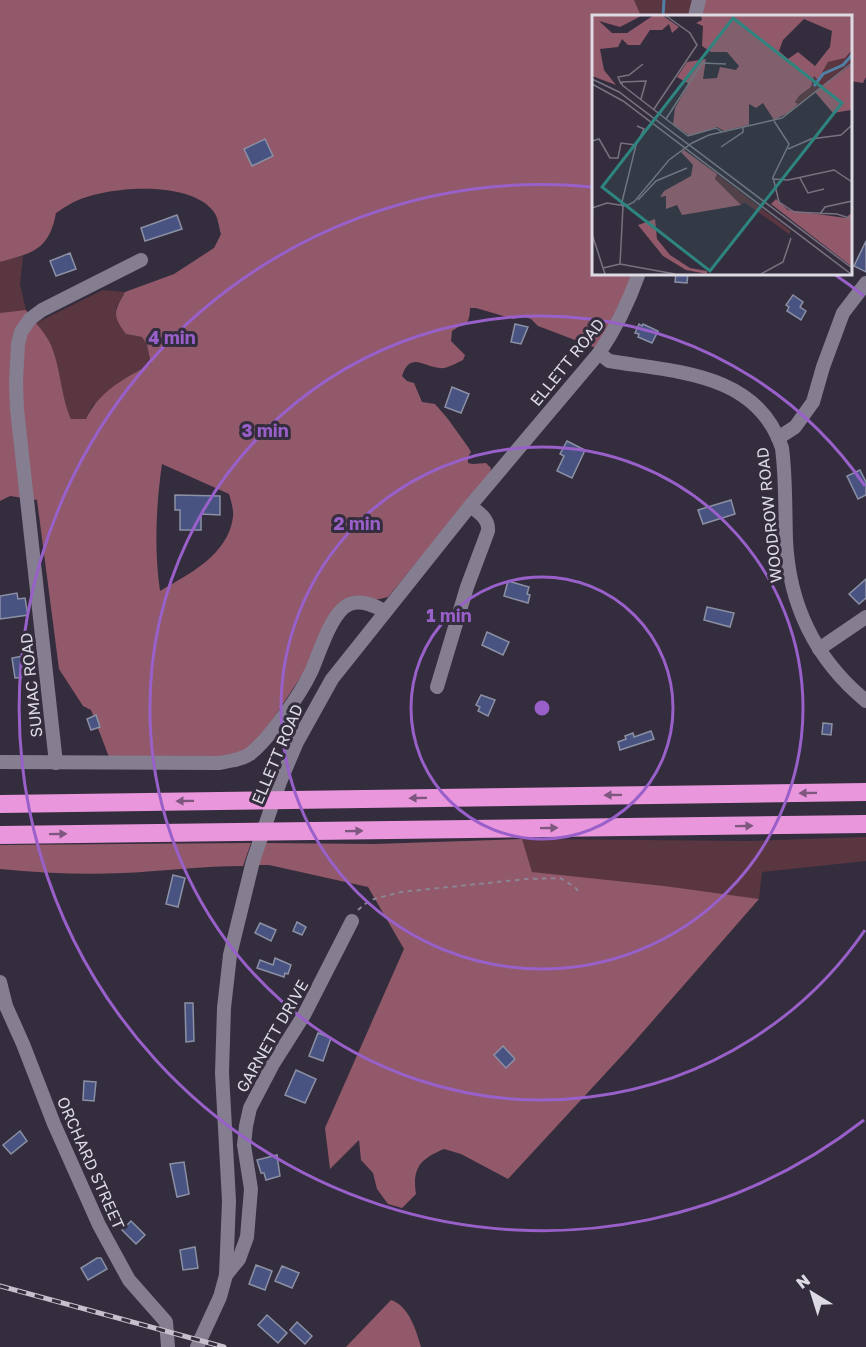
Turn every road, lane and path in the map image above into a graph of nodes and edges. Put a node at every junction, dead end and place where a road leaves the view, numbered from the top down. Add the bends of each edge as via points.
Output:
1 (699, 0) edge
2 (695, 15) edge
3 (141, 261) dead end
4 (639, 274) edge
5 (866, 283) edge
6 (599, 353) junction
7 (778, 438) junction
8 (470, 506) junction
9 (385, 612) junction
10 (866, 617) edge
11 (819, 649) junction
12 (437, 687) dead end
13 (866, 701) edge
14 (0, 762) edge
15 (56, 763) junction
16 (866, 792) edge
17 (0, 804) edge
18 (866, 824) edge
19 (0, 835) edge
20 (580, 894) dead end
21 (352, 921) joint
22 (0, 982) edge
23 (3, 1007) edge
24 (226, 1275) junction
25 (168, 1347) edge
26 (197, 1347) edge

1 - 2 street
3 - 15 street, SUMAC ROAD via 42,310 30,319 18,344 17,409
4 - 6 street, ELLETT ROAD via 626,309
5 - 7 street via 843,314 813,402 795,426
6 - 7 street, WOODROW ROAD via 609,361 707,378 735,390 760,409
6 - 8 street, ELLETT ROAD
7 - 11 street, WOODROW ROAD via 784,464 791,582 800,612
8 - 9 street, ELLETT ROAD
8 - 12 street via 485,518 488,531
9 - 15 street via 363,603 349,604 340,612 300,690 249,755 219,763
9 - 24 street, ELLETT ROAD via 332,678 297,742 253,861 240,910 224,1008 222,1073 229,1201
10 - 11 street
11 - 13 street, WOODROW ROAD
14 - 15 street
16 -> 17 highway
19 -> 18 highway
20 - 21 path via 567,881 553,878 420,890 374,899 356,912
21 - 24 street, GARNETT DRIVE via 250,1108 244,1145 251,1189 247,1237 239,1259
22 - 23 street, ORCHARD STREET
23 - 25 street, ORCHARD STREET via 23,1044 99,1225 129,1280 166,1322
24 - 26 street, ELLETT ROAD

